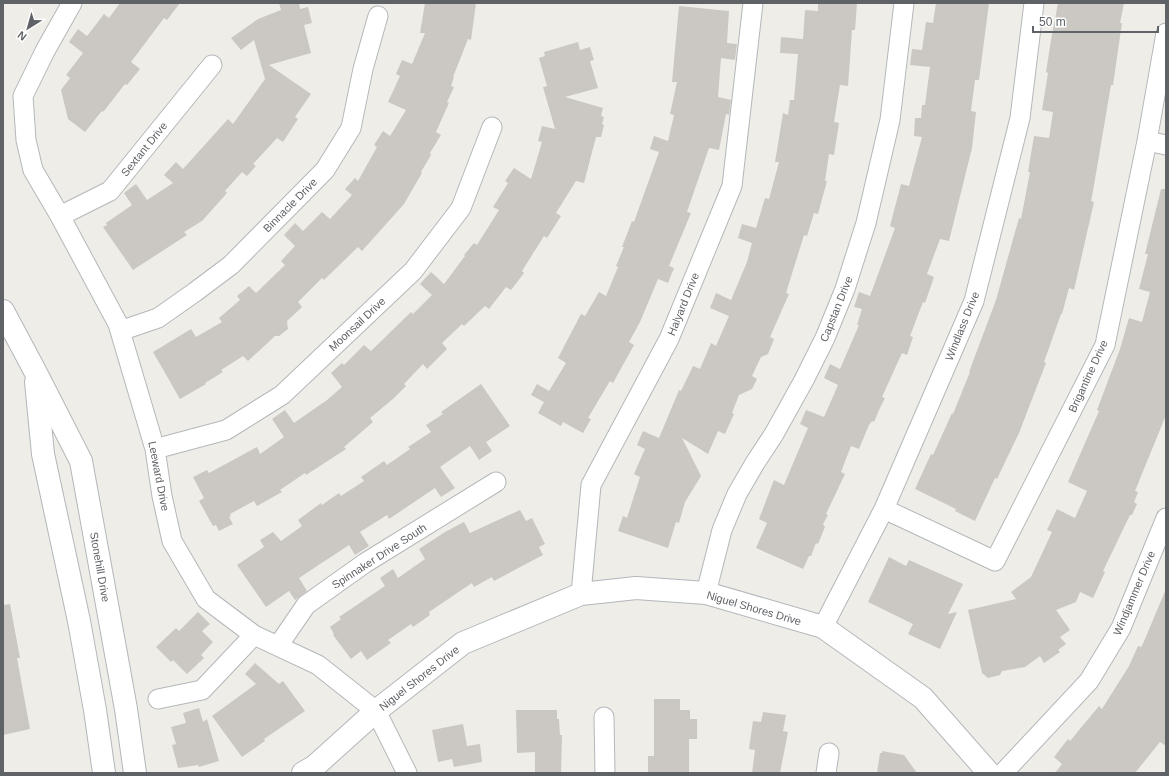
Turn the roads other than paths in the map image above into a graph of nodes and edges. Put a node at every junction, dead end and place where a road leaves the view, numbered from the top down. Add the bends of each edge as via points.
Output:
1 (72, 3) edge
2 (753, 3) edge
3 (904, 3) edge
4 (1034, 3) edge
5 (378, 16) dead end
6 (1166, 33) edge
7 (212, 64) dead end
8 (492, 127) dead end
9 (1147, 141) junction
10 (1166, 145) edge
11 (60, 216) junction
12 (3, 311) edge
13 (120, 331) junction
14 (35, 371) junction
15 (155, 448) junction
16 (496, 482) dead end
17 (884, 509) junction
18 (1166, 518) edge
19 (706, 593) junction
20 (581, 594) junction
21 (822, 627) junction
22 (254, 634) junction
23 (278, 646) junction
24 (158, 699) dead end
25 (376, 711) junction
26 (604, 717) dead end
27 (829, 753) dead end
28 (104, 773) edge
29 (135, 773) edge
30 (303, 773) edge
31 (407, 773) edge
32 (606, 773) edge
33 (826, 773) edge
34 (989, 773) edge
35 (1003, 773) edge

1 - 11 street, Leeward Drive via 23,96 26,140 33,170
2 - 20 street, Halyard Drive via 732,186 668,339 591,484
3 - 19 street, Capstan Drive via 890,120 866,224 846,290 804,380 737,494 722,530
4 - 17 street, Windlass Drive via 1020,118 974,301
5 - 13 street, Binnacle Drive via 363,69 352,128 325,170 231,265 158,318
6 - 9 street, Brigantine Drive
7 - 11 street, Sextant Drive via 110,191
8 - 15 street, Moonsail Drive via 461,208 413,271 282,395 226,430
9 - 10 street
9 - 17 street, Brigantine Drive via 1105,346 995,560
11 - 13 street, Leeward Drive
12 - 14 main road, Stonehill Drive
13 - 15 street, Leeward Drive
14 - 28 main road, Stonehill Drive via 43,454 79,621
14 - 29 main road, Stonehill Drive via 81,461 126,709
15 - 22 street, Leeward Drive via 172,541 206,598
16 - 23 street, Spinnaker Drive South via 365,563 306,605
17 - 21 street, Windlass Drive
18 - 35 street, Windjammer Drive via 1121,628 1089,681
19 - 20 main road, Niguel Shores Drive via 636,588
19 - 21 main road, Niguel Shores Drive
20 - 25 main road, Niguel Shores Drive via 463,643
21 - 34 main road, Niguel Shores Drive via 923,698
22 - 23 street, Leeward Drive
22 - 24 street via 202,690
23 - 25 street, Leeward Drive via 318,665
25 - 30 main road, Niguel Shores Drive via 315,766
25 - 31 street, Leeward Drive
26 - 32 street
27 - 33 street

